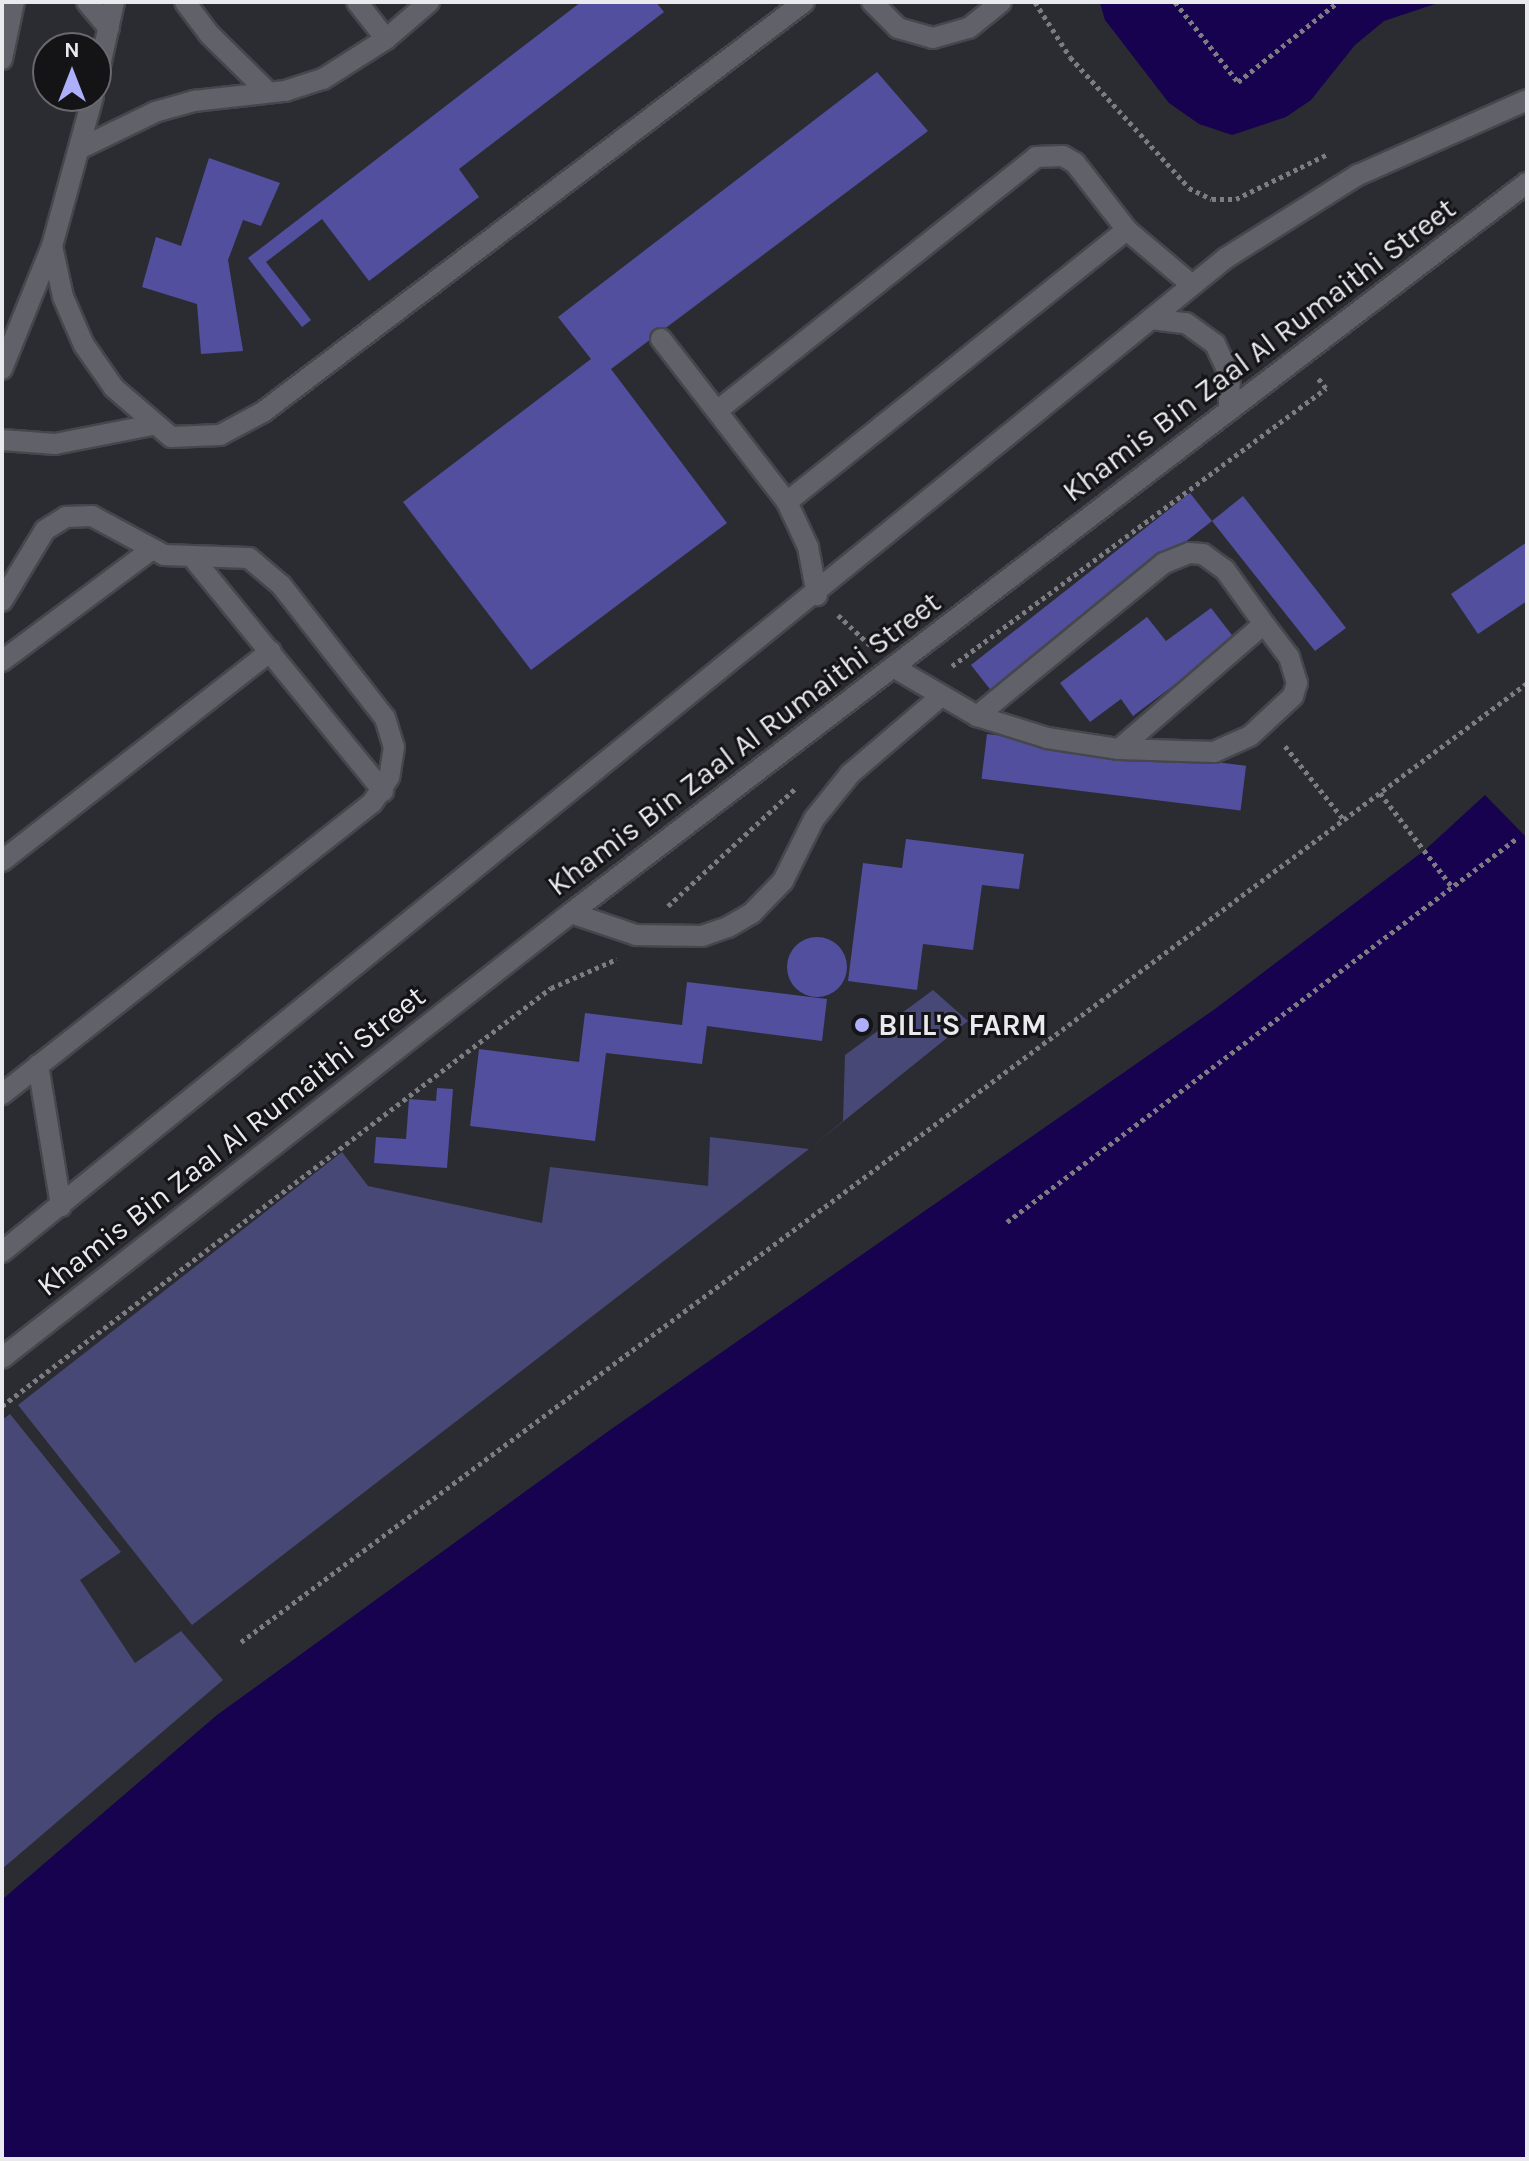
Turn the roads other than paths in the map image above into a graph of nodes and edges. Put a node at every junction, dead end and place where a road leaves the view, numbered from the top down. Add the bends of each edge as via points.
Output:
1 (14, 2) edge
2 (87, 2) edge
3 (114, 2) edge
4 (185, 2) edge
5 (357, 2) edge
6 (429, 2) edge
7 (804, 2) edge
8 (872, 2) edge
9 (1001, 2) edge
10 (109, 28) junction
11 (108, 32) edge
12 (386, 39) junction
13 (2, 59) edge
14 (267, 91) junction
15 (1527, 100) edge
16 (89, 112) edge
17 (81, 148) junction
18 (1527, 183) edge
19 (1127, 230) junction
20 (52, 246) junction
21 (1192, 285) junction
22 (1151, 319) junction
23 (661, 339) dead end
24 (2, 369) edge
25 (717, 411) junction
26 (1229, 411) junction
27 (152, 425) junction
28 (2, 440) edge
29 (787, 502) junction
30 (151, 550) junction
31 (193, 558) junction
32 (817, 595) junction
33 (2, 601) edge
34 (1264, 624) junction
35 (271, 651) junction
36 (2, 661) edge
37 (893, 667) junction
38 (932, 692) junction
39 (977, 716) junction
40 (1119, 749) junction
41 (383, 791) junction
42 (2, 861) edge
43 (571, 913) junction
44 (38, 1065) junction
45 (2, 1094) edge
46 (61, 1206) junction
47 (2, 1252) edge
48 (2, 1358) edge

1 - 13 street
2 - 10 street
3 - 10 street
4 - 14 street via 209,34
5 - 12 street
6 - 12 street
7 - 27 street via 243,426 196,439 171,437
8 - 9 street via 898,28 933,38 969,28
10 - 11 street
12 - 14 street via 323,79
14 - 17 street via 155,112
15 - 21 street, Khamis Bin Zaal Al Rumaithi Street via 1309,202
16 - 17 street
17 - 20 street
18 - 26 street, Khamis Bin Zaal Al Rumaithi Street
19 - 21 street
19 - 25 street via 1075,163 1063,156 1036,157
19 - 29 street
20 - 24 street
20 - 27 street via 63,297 84,345 114,388
21 - 22 street, Khamis Bin Zaal Al Rumaithi Street
22 - 26 street via 1186,323 1215,344 1230,376
22 - 32 street, Khamis Bin Zaal Al Rumaithi Street
23 - 25 street
25 - 29 street
26 - 37 street, Khamis Bin Zaal Al Rumaithi Street
27 - 28 street via 55,444
29 - 32 street via 808,547
30 - 31 street
30 - 33 street via 92,516 66,517 45,530
30 - 36 street
31 - 35 street
31 - 41 street via 228,553 249,558 281,585 385,718 394,762
32 - 46 street, Khamis Bin Zaal Al Rumaithi Street
34 - 39 street via 1215,560 1203,554 1176,556
34 - 40 street
34 - 40 street via 1289,657 1297,683 1285,708 1214,752
35 - 41 street
35 - 42 street
37 - 38 street
37 - 43 street, Khamis Bin Zaal Al Rumaithi Street
38 - 39 street
38 - 43 street via 828,799 789,872 752,913 702,936 636,935
39 - 40 street via 1047,738
41 - 44 street
43 - 48 street, Khamis Bin Zaal Al Rumaithi Street
44 - 45 street
44 - 46 street
46 - 47 street, Khamis Bin Zaal Al Rumaithi Street

